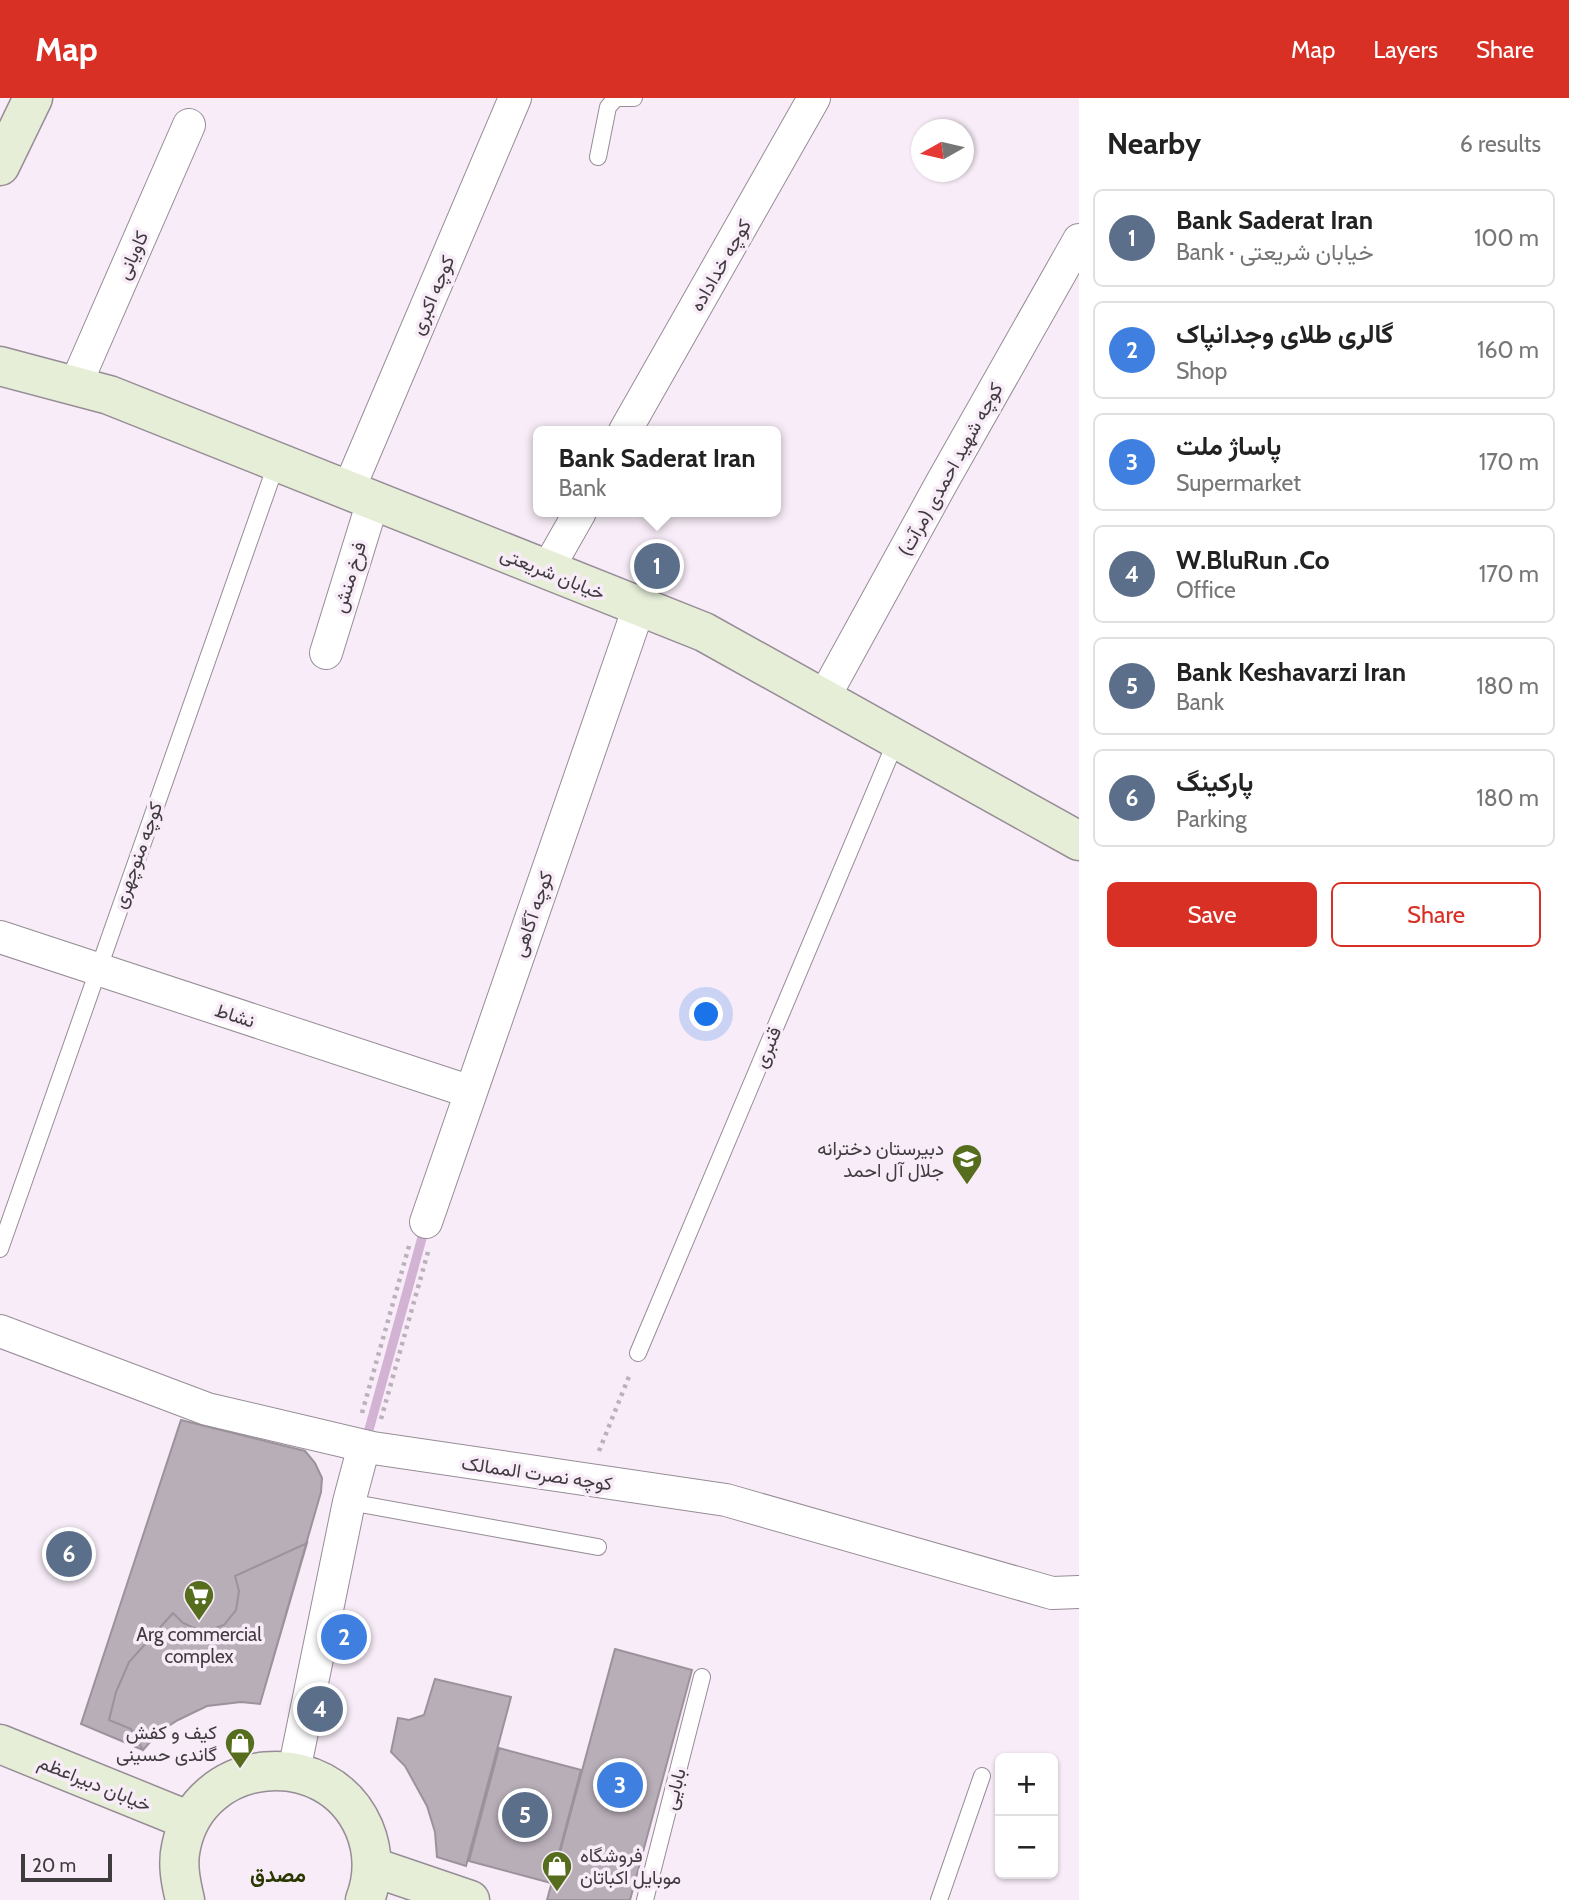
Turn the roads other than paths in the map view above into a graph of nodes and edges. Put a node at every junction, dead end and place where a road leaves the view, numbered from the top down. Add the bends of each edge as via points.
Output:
1 (33, 98) edge
2 (515, 98) edge
3 (634, 98) edge
4 (814, 98) edge
5 (189, 125) dead end
6 (598, 157) dead end
7 (0, 166) edge
8 (1079, 240) edge
9 (0, 366) edge
10 (75, 386) junction
11 (628, 426) edge
12 (277, 462) junction
13 (360, 496) junction
14 (577, 517) edge
15 (547, 570) junction
16 (639, 607) junction
17 (326, 653) dead end
18 (823, 699) junction
19 (896, 741) junction
20 (1079, 841) edge
21 (0, 937) edge
22 (97, 970) junction
23 (471, 1092) junction
24 (426, 1222) road end
25 (0, 1249) edge
26 (0, 1331) edge
27 (638, 1353) road end
28 (363, 1446) junction
29 (349, 1502) junction
30 (598, 1547) dead end
31 (1079, 1592) edge
32 (702, 1677) dead end
33 (0, 1744) edge
34 (293, 1771) junction
35 (982, 1776) dead end
36 (190, 1821) junction
37 (369, 1886) edge
38 (185, 1900) edge
39 (435, 1900) edge
40 (470, 1900) edge
41 (645, 1900) edge
42 (939, 1900) edge

1 - 7 main road
2 - 13 street, کوچه اکبری
3 - 6 lane via 616,98 608,107
4 - 11 street, کوچه خداداده
5 - 10 street, کاویانی
8 - 18 street, کوچه شهید احمدی (مرآت)
9 - 10 main road, خیابان شریعتی
10 - 12 main road, خیابان شریعتی via 109,395
12 - 13 main road, خیابان شریعتی
12 - 22 lane, کوچه منوچهری
13 - 15 main road, خیابان شریعتی
13 - 17 street, فرخ منش
14 - 15 street
15 - 16 main road, خیابان شریعتی
16 - 18 main road, خیابان شریعتی via 704,632
16 - 23 street, کوچه آگاهی
18 - 19 main road, خیابان شریعتی
19 - 20 main road, خیابان شریعتی
19 - 27 lane, قنبری
21 - 22 street, نشاط
22 - 23 street, نشاط
22 - 25 lane, کوچه منوچهری
23 - 24 street, کوچه آگاهی
26 - 28 street, کوچه نصرت الممالک via 207,1409
28 - 29 street
28 - 31 street, کوچه نصرت الممالک via 726,1500 1052,1593
29 - 30 lane
29 - 34 street
32 - 41 lane, بابایی
33 - 36 main road, خیابان دبیراعظم
34 - 36 main road via 263,1770 234,1779 208,1797
34 - 37 main road via 319,1780 341,1795 358,1815 369,1840
35 - 42 lane
36 - 38 main road via 181,1848
37 - 39 main road
37 - 40 main road

